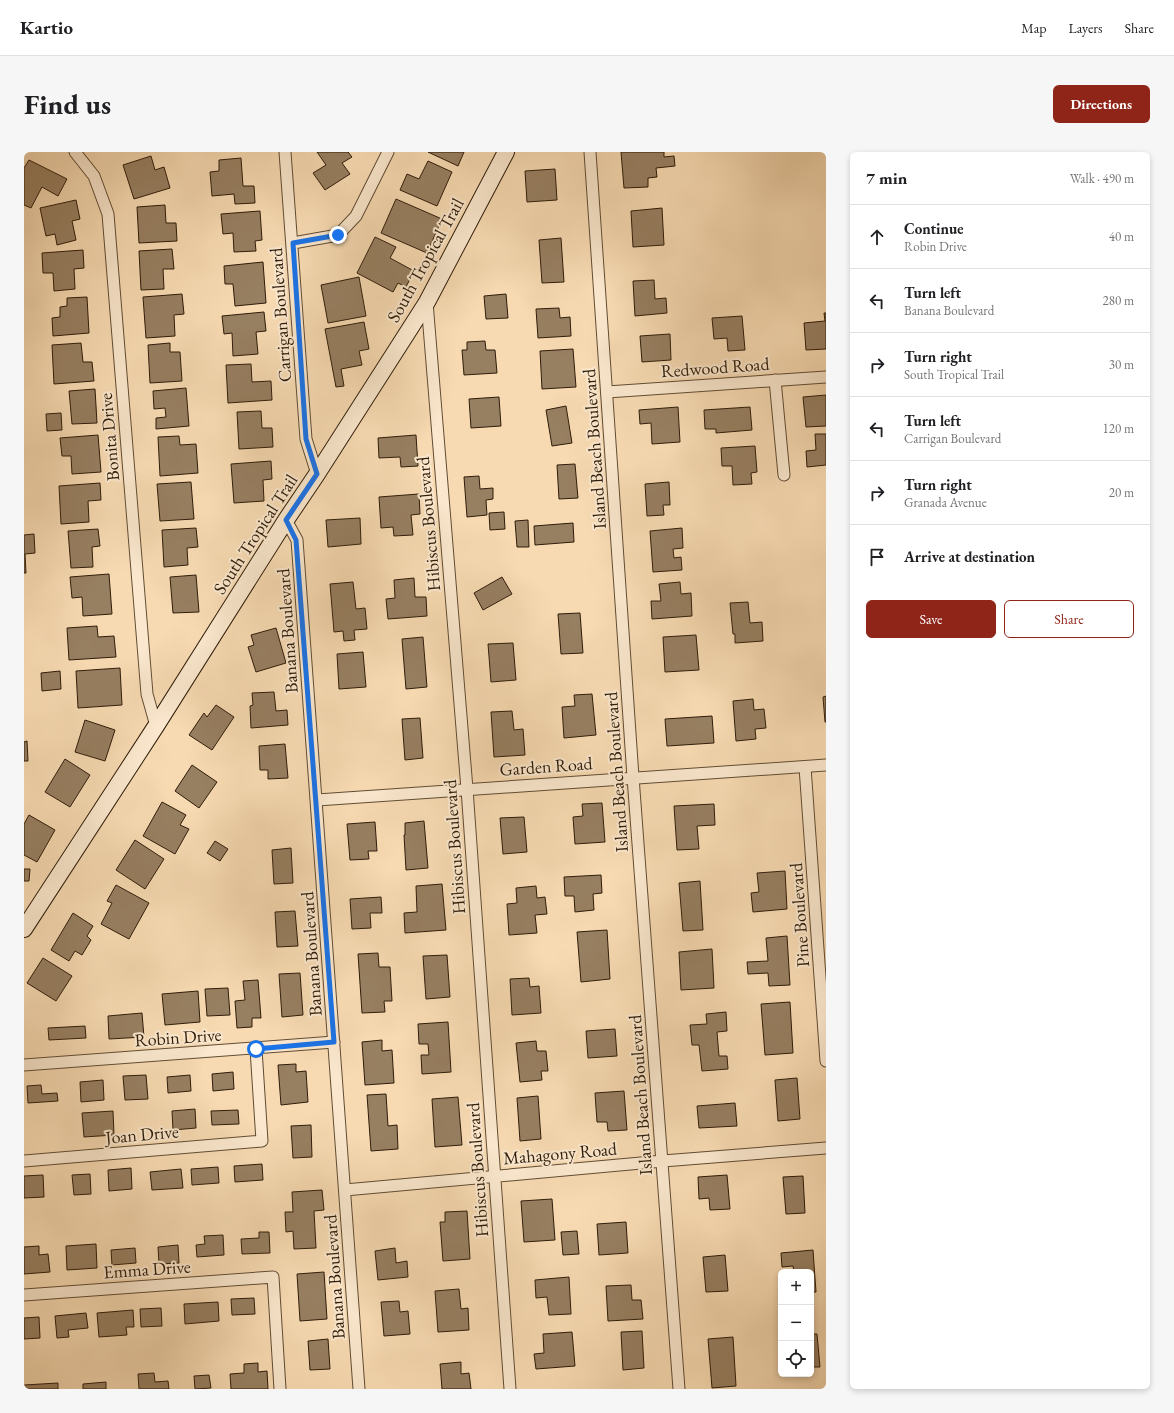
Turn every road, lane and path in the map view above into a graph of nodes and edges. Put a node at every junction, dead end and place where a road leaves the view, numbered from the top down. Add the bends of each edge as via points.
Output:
1 (75, 152) edge
2 (285, 152) edge
3 (388, 152) edge
4 (506, 152) edge
5 (590, 152) edge
6 (293, 243) junction
7 (428, 302) junction
8 (826, 377) edge
9 (775, 380) junction
10 (607, 392) junction
11 (317, 474) junction
12 (784, 475) dead end
13 (286, 520) junction
14 (156, 726) junction
15 (826, 765) edge
16 (805, 767) junction
17 (633, 777) junction
18 (467, 789) junction
19 (317, 800) junction
20 (24, 929) edge
21 (334, 1042) junction
22 (256, 1049) junction
23 (826, 1061) edge
24 (24, 1065) edge
25 (826, 1148) edge
26 (24, 1161) edge
27 (662, 1161) junction
28 (495, 1176) junction
29 (345, 1190) junction
30 (24, 1295) edge
31 (280, 1389) edge
32 (359, 1389) edge
33 (510, 1389) edge
34 (679, 1389) edge

1 - 14 street, Bonita Drive via 94,176 108,214 147,694
2 - 6 street, Carrigan Boulevard
3 - 6 street via 356,216 338,235
4 - 7 street, South Tropical Trail
5 - 10 street, Island Beach Boulevard
6 - 11 street, Carrigan Boulevard via 306,439
7 - 11 street, South Tropical Trail
7 - 18 street, Hibiscus Boulevard
8 - 9 street, Redwood Road
9 - 10 street, Redwood Road
9 - 12 street
10 - 17 street, Island Beach Boulevard
11 - 13 street, South Tropical Trail
13 - 14 street, South Tropical Trail
13 - 19 street, Banana Boulevard via 296,540
14 - 20 street, South Tropical Trail
15 - 16 street, Garden Road
16 - 17 street, Garden Road
16 - 23 street, Pine Boulevard
17 - 18 street, Garden Road
17 - 27 street, Island Beach Boulevard
18 - 19 street, Garden Road
18 - 28 street, Hibiscus Boulevard
19 - 21 street, Banana Boulevard
21 - 22 street, Robin Drive
21 - 29 street, Banana Boulevard
22 - 24 street, Robin Drive
22 - 26 street, Joan Drive via 262,1141
25 - 27 street, Mahagony Road
27 - 28 street, Mahagony Road
27 - 34 street, Island Beach Boulevard
28 - 29 street, Mahagony Road
28 - 33 street, Hibiscus Boulevard
29 - 32 street, Banana Boulevard
30 - 31 street, Emma Drive via 273,1277

